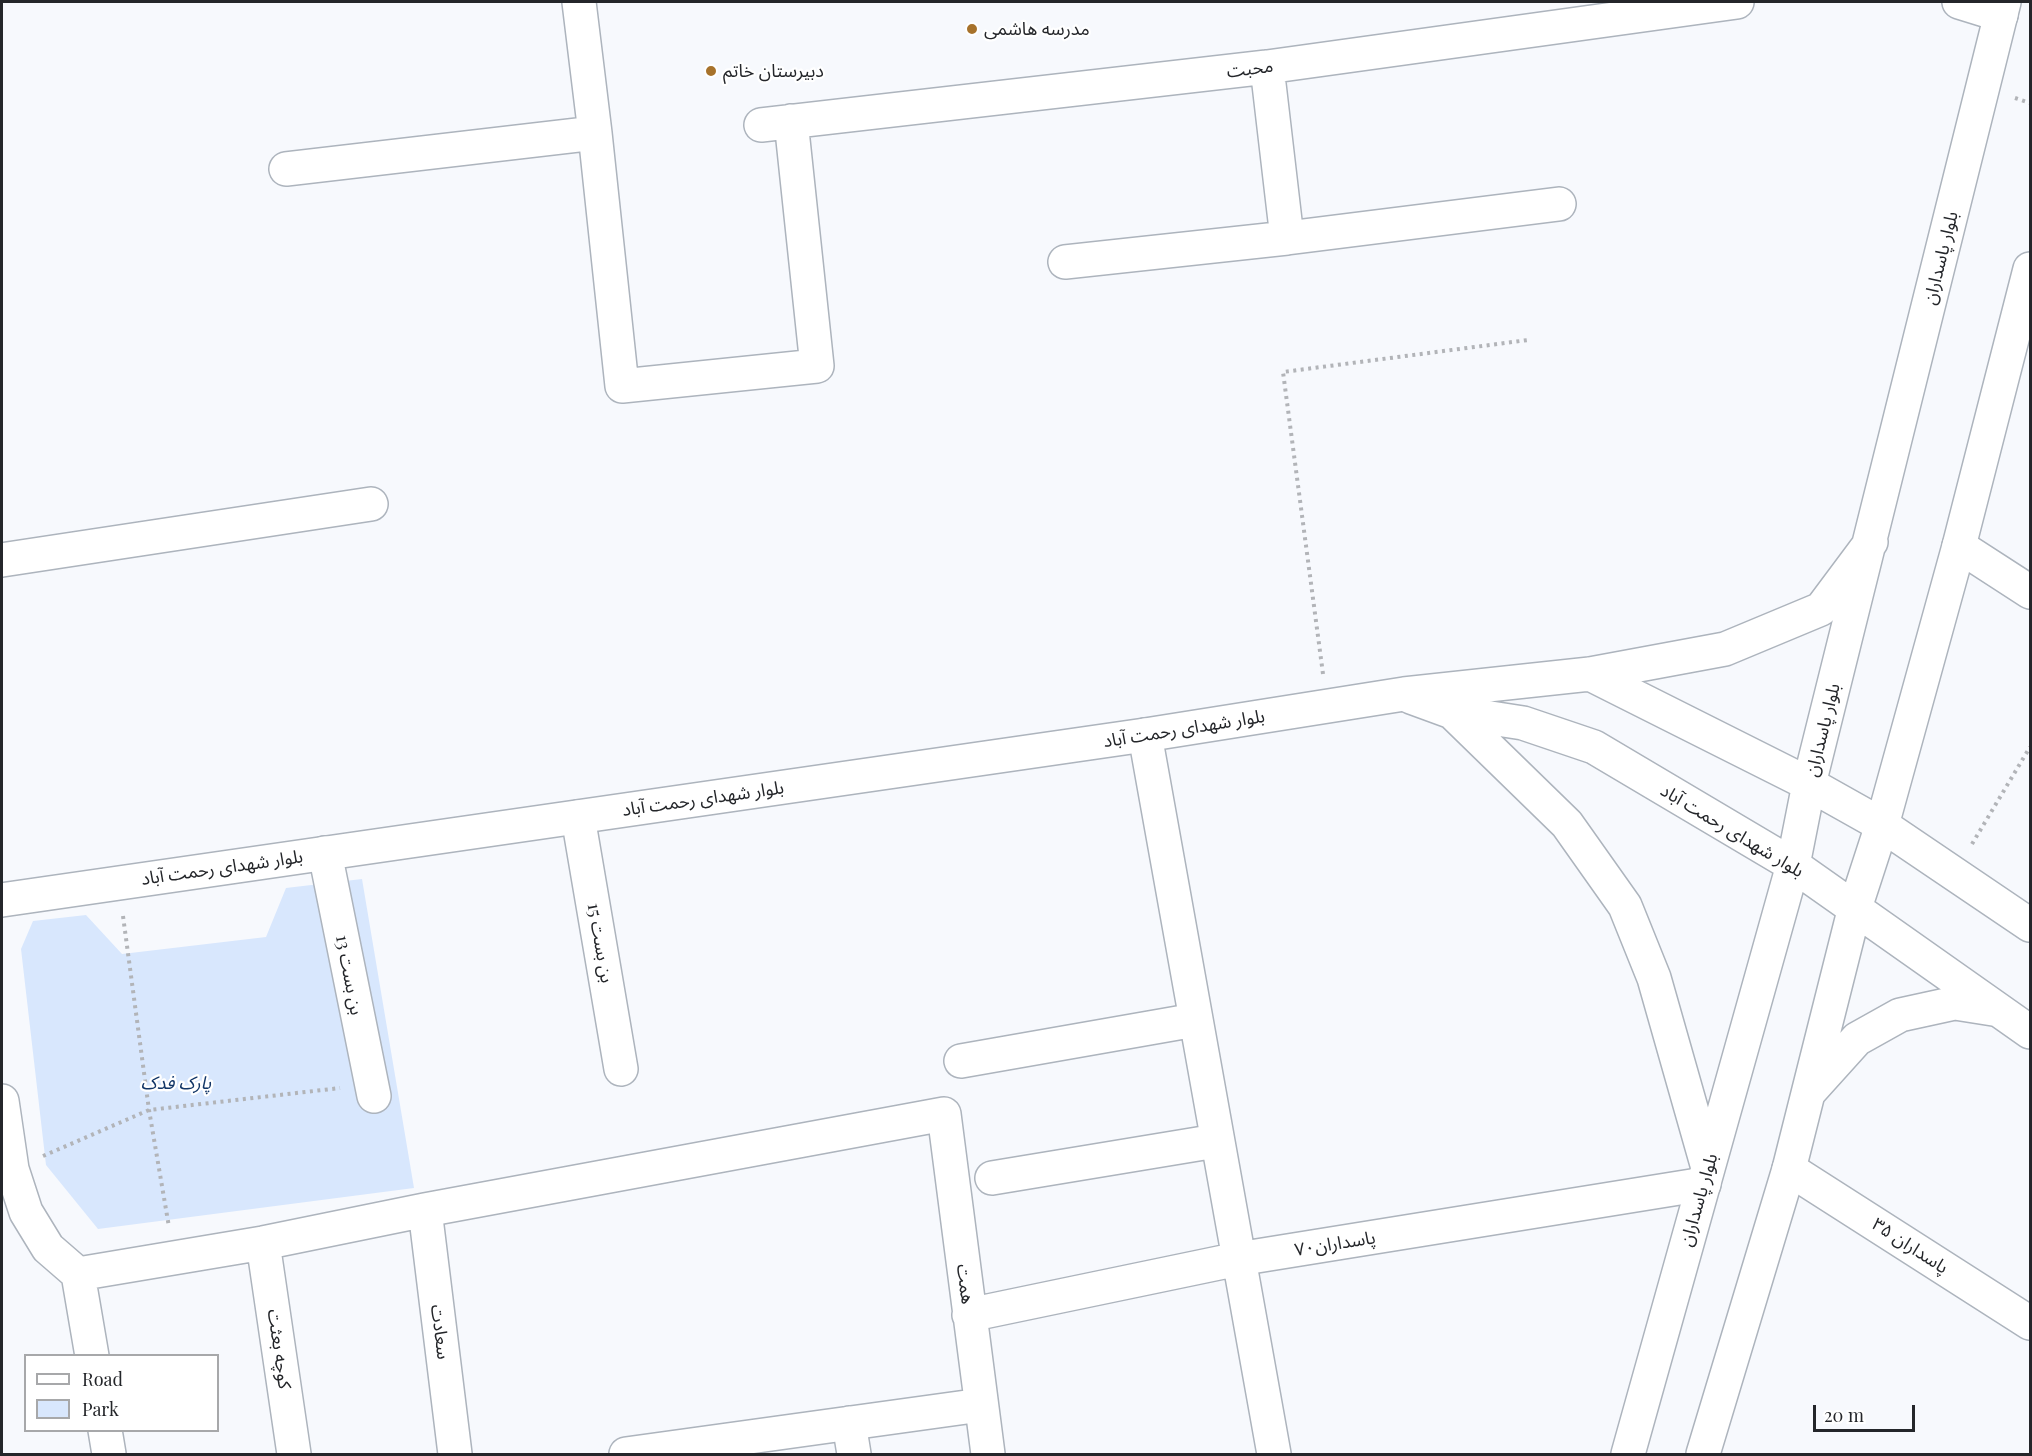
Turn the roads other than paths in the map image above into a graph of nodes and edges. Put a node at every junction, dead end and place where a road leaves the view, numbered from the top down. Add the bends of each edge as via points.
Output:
1 (579, 2) edge
2 (1737, 2) edge
3 (1959, 2) edge
4 (2002, 8) edge
5 (1267, 67) junction
6 (595, 133) junction
7 (286, 169) dead end
8 (1559, 204) dead end
9 (1287, 238) junction
10 (1065, 262) dead end
11 (2031, 269) edge
12 (2026, 305) edge
13 (371, 504) dead end
14 (1871, 542) junction
15 (1959, 546) junction
16 (2, 560) edge
17 (2031, 592) edge
18 (1590, 674) junction
19 (1404, 694) junction
20 (1452, 712) junction
21 (1145, 735) junction
22 (1809, 784) junction
23 (578, 817) junction
24 (1882, 825) junction
25 (325, 854) junction
26 (1793, 865) junction
27 (2, 900) edge
28 (1854, 910) junction
29 (2031, 926) edge
30 (1997, 1010) junction
31 (1195, 1020) junction
32 (2031, 1032) edge
33 (961, 1061) dead end
34 (621, 1069) dead end
35 (362, 1091) road end
36 (1808, 1094) junction
37 (2, 1101) edge
38 (1216, 1141) junction
39 (1789, 1169) junction
40 (7, 1170) edge
41 (1706, 1176) junction
42 (992, 1178) dead end
43 (424, 1210) junction
44 (264, 1243) junction
45 (1238, 1260) junction
46 (78, 1274) junction
47 (969, 1315) junction
48 (2031, 1323) edge
49 (92, 1354) edge
50 (981, 1405) junction
51 (105, 1432) edge
52 (851, 1439) edge
53 (668, 1452) edge
54 (109, 1455) edge
55 (294, 1455) edge
56 (455, 1455) edge
57 (626, 1455) edge
58 (988, 1455) edge
59 (1274, 1455) edge
60 (1628, 1455) edge
61 (1703, 1455) edge

1 - 6 street
2 - 5 street, محبت
3 - 4 street
4 - 14 street, بلوار پاسداران
5 - 6 street, محبت via 776,123 817,366 622,386
5 - 9 street
6 - 7 street
8 - 9 street
9 - 10 street
11 - 12 street
12 - 15 street
13 - 16 street
14 - 18 street, بلوار شهدای رحمت آباد via 1821,609 1725,649
14 - 22 street, بلوار پاسداران
15 - 17 street
15 - 24 street
18 - 19 street, بلوار شهدای رحمت آباد
18 - 22 street
19 - 20 street, بلوار شهدای رحمت آباد
19 - 21 street, بلوار شهدای رحمت آباد
20 - 26 street, بلوار شهدای رحمت آباد via 1523,723 1594,747
20 - 41 street via 1567,824 1625,906 1654,978
21 - 23 street, بلوار شهدای رحمت آباد
21 - 31 street
22 - 24 street
22 - 26 street, بلوار پاسداران
23 - 25 street, بلوار شهدای رحمت آباد
23 - 34 street, بن بست 15
24 - 28 street
24 - 29 street
25 - 27 street, بلوار شهدای رحمت آباد
25 - 35 street, بن بست 13
26 - 28 street, بلوار شهدای رحمت آباد
26 - 41 street, بلوار پاسداران
28 - 30 street, بلوار شهدای رحمت آباد
28 - 36 street
30 - 32 street, بلوار شهدای رحمت آباد
30 - 36 street via 1955,1003 1900,1015 1857,1039
31 - 33 street
31 - 38 street
36 - 39 street
37 - 40 street
38 - 42 street
38 - 45 street
39 - 48 street, پاسداران ۳۵
39 - 61 street
40 - 46 street via 48,1248
41 - 45 street, پاسداران۷۰
41 - 60 street, بلوار پاسداران
43 - 44 street
43 - 47 street, همت via 944,1114
43 - 56 street, سعادت
44 - 46 street
44 - 55 street, کوچه بعثت
45 - 47 street, پاسداران۷۰
45 - 59 street
46 - 49 street
47 - 50 street, همت
50 - 52 street
50 - 58 street, همت
51 - 54 street
52 - 53 street
53 - 57 street

